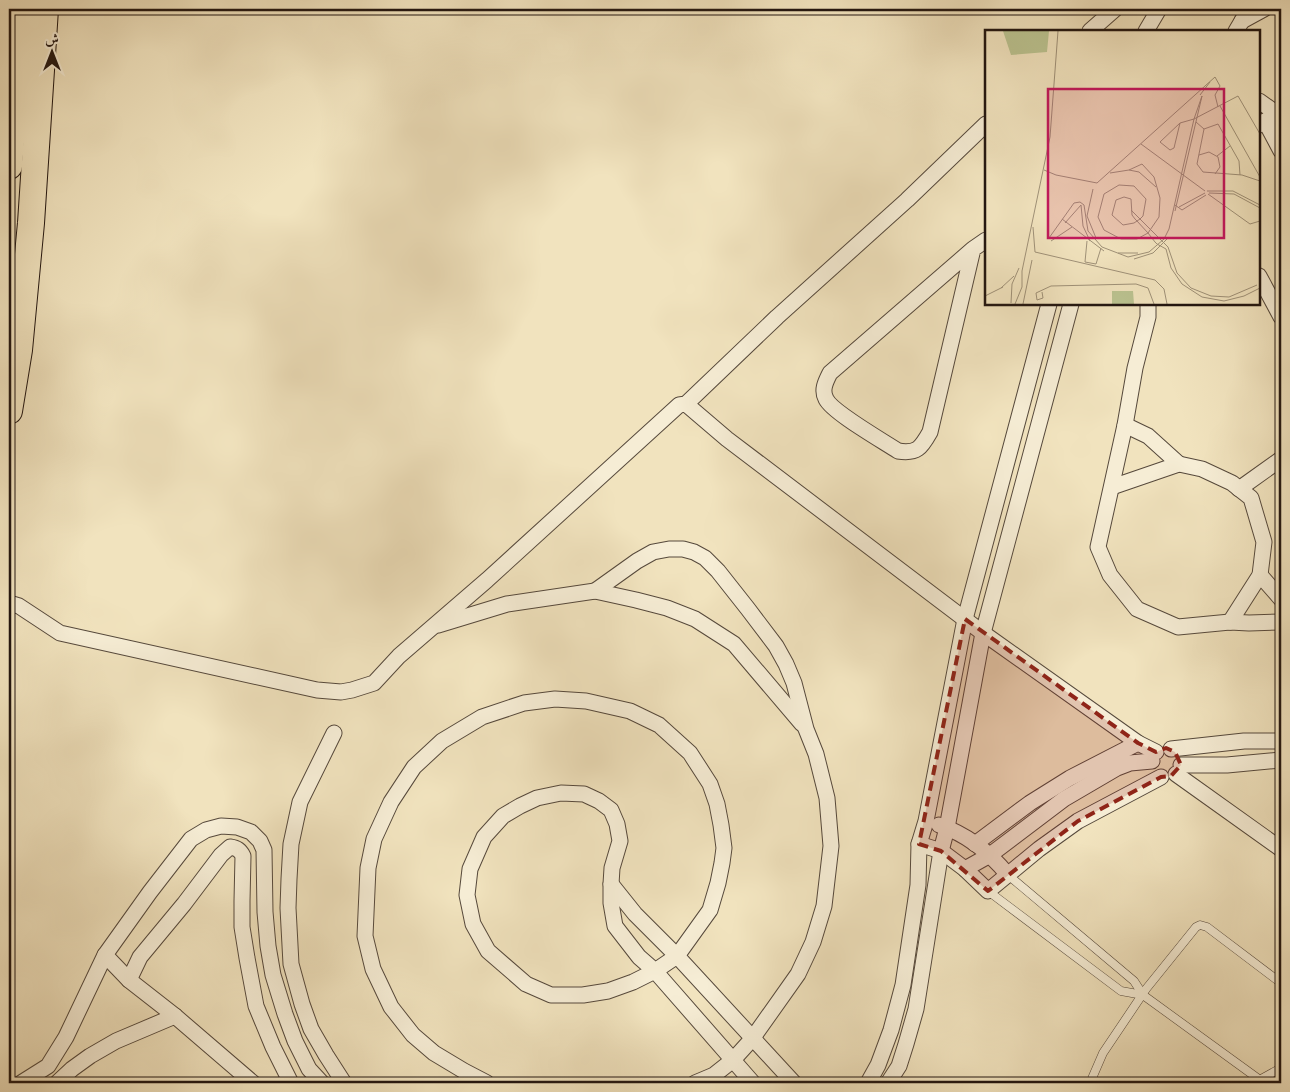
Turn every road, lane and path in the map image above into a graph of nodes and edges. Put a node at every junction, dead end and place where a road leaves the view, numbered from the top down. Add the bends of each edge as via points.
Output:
1 (22, 9) edge
2 (44, 9) edge
3 (1115, 9) edge
4 (1159, 9) edge
5 (1264, 9) edge
6 (1242, 20) edge
7 (1091, 30) edge
8 (1147, 30) edge
9 (1260, 102) edge
10 (1270, 117) edge
11 (985, 125) edge
12 (1281, 151) edge
13 (9, 166) edge
14 (985, 241) edge
15 (973, 249) junction
16 (1260, 278) edge
17 (1049, 305) edge
18 (1071, 305) edge
19 (1148, 305) edge
20 (1281, 317) edge
21 (686, 404) junction
22 (9, 411) edge
23 (1125, 425) junction
24 (1281, 459) edge
25 (1179, 464) junction
26 (1112, 487) junction
27 (1239, 489) junction
28 (1260, 575) junction
29 (595, 592) junction
30 (1281, 599) edge
31 (9, 603) edge
32 (965, 619) junction
33 (1230, 622) junction
34 (1281, 622) edge
35 (432, 627) junction
36 (983, 633) junction
37 (806, 730) junction
38 (334, 733) dead end
39 (1281, 741) edge
40 (1138, 743) junction
41 (1160, 754) junction
42 (1281, 760) edge
43 (1173, 772) junction
44 (926, 820) junction
45 (948, 828) junction
46 (919, 844) junction
47 (975, 844) junction
48 (1281, 849) edge
49 (941, 851) junction
50 (990, 855) junction
51 (964, 869) junction
52 (1008, 875) junction
53 (611, 884) junction
54 (988, 891) junction
55 (105, 955) junction
56 (677, 956) junction
57 (655, 971) junction
58 (129, 980) junction
59 (1281, 983) edge
60 (1142, 995) junction
61 (175, 1016) junction
62 (752, 1040) junction
63 (733, 1060) junction
64 (898, 1066) junction
65 (1281, 1068) edge
66 (1259, 1082) edge
67 (21, 1083) edge
68 (57, 1083) edge
69 (253, 1083) edge
70 (291, 1083) edge
71 (322, 1083) edge
72 (344, 1083) edge
73 (488, 1083) edge
74 (696, 1083) edge
75 (753, 1083) edge
76 (794, 1083) edge
77 (868, 1083) edge
78 (888, 1083) edge
79 (896, 1083) edge
80 (1090, 1083) edge

1 - 13 highway
2 - 22 highway via 31,223 19,350
3 - 7 street
4 - 8 street
5 - 6 street
9 - 10 street
10 - 12 street
11 - 21 street
14 - 15 street
15 - 15 street via 830,373 824,386 826,398 838,412 898,451 918,450 930,432
16 - 20 street
17 - 32 street
18 - 36 street
19 - 23 street
21 - 32 street via 727,439
21 - 35 street via 679,405
23 - 25 street via 1148,436
23 - 26 street
24 - 27 street
25 - 26 street
25 - 27 street via 1202,469
26 - 33 street via 1098,547 1110,575 1137,609 1178,627
27 - 28 street via 1251,498 1264,542
28 - 30 street
28 - 33 street
29 - 35 street via 507,604
29 - 37 street via 667,608 695,619 734,644
29 - 37 street via 653,552 683,549 705,558 779,652 794,682
31 - 35 street via 60,633 329,692 352,690 374,683
32 - 36 street
32 - 44 street
33 - 34 street
36 - 40 street
36 - 45 street
37 - 62 street via 827,798 831,846 824,906 813,942 798,974
38 - 72 street via 300,802 291,844 288,908 292,964 302,1004 311,1029
39 - 41 street via 1244,741
40 - 41 street
40 - 47 street via 1070,778
41 - 43 street via 1175,752 1178,755
41 - 43 street via 1152,766 1154,771
41 - 50 street via 1117,768 1064,799
42 - 43 street
43 - 48 street
43 - 52 street via 1078,821
44 - 45 street
44 - 46 street
45 - 47 street
45 - 49 street
46 - 49 street
46 - 77 street via 918,885 903,985 892,1030
47 - 50 street
49 - 51 street
49 - 64 street via 916,1009
50 - 51 street
50 - 52 street
51 - 54 street
52 - 54 street
52 - 60 lane via 1134,981
53 - 56 street
53 - 57 street via 615,926 639,957
53 - 57 street via 620,841 618,824 611,810 584,794 561,793 537,798 503,816 484,837 470,869 467,895 473,924 488,951 526,984 551,995 608,991
54 - 60 lane via 1121,991
55 - 58 street
55 - 67 street via 66,1037 48,1066
55 - 71 street via 191,839 221,826 237,826 251,832 264,850 265,912 272,975 295,1041 309,1069
56 - 57 street
56 - 62 street
56 - 73 street via 710,910 724,848 722,825 710,784 690,753 659,725 630,711 586,701 555,699 524,703 482,716 442,741 414,767 391,802 374,839 368,868 365,936 373,969 391,1007 413,1035 434,1053
57 - 63 street
58 - 61 street
58 - 70 street via 140,957 221,855 230,847 241,851 244,866 242,927 256,1006
59 - 60 lane via 1200,925
60 - 66 lane
60 - 80 lane via 1103,1053
61 - 68 street via 116,1041 90,1056
61 - 69 street
62 - 63 street
62 - 76 street
63 - 74 street via 714,1075
63 - 75 street
64 - 78 street
64 - 79 street
65 - 66 lane

